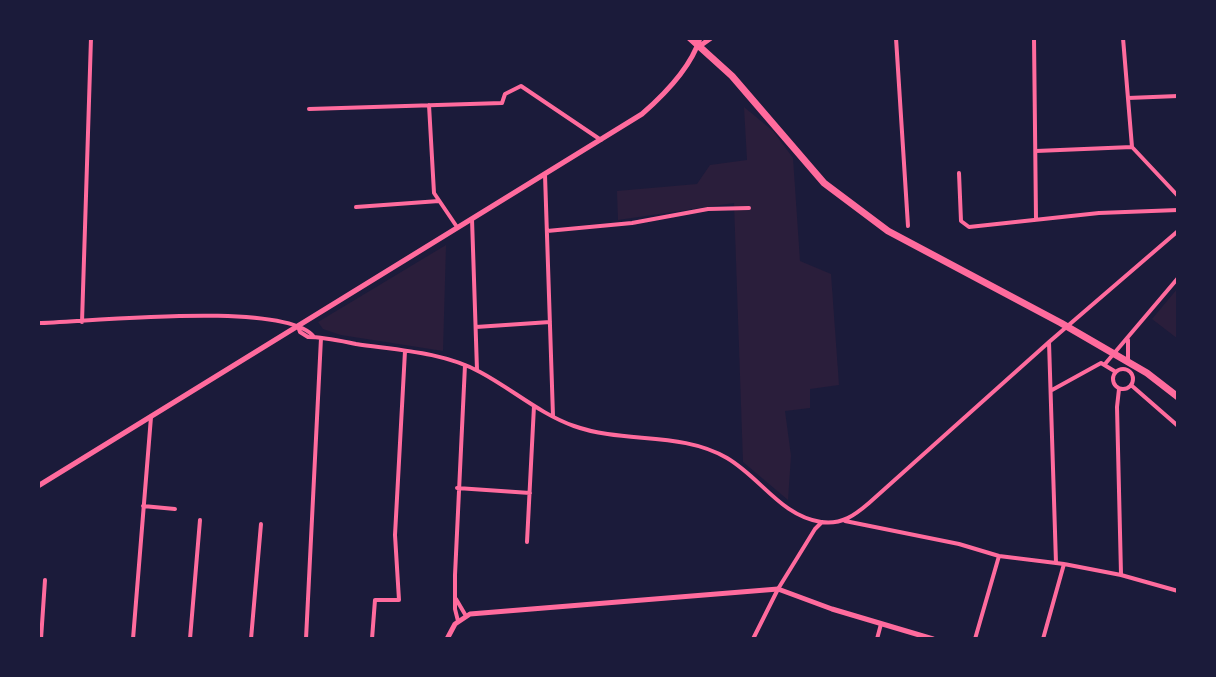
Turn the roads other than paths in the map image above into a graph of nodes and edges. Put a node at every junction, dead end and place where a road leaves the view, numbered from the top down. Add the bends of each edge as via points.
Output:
1 (91, 38) edge
2 (690, 38) edge
3 (700, 38) edge
4 (711, 38) edge
5 (896, 38) edge
6 (1034, 38) edge
7 (1123, 38) edge
8 (697, 48) junction
9 (1178, 96) edge
10 (1127, 98) junction
11 (429, 105) junction
12 (309, 109) dead end
13 (601, 140) junction
14 (1132, 147) junction
15 (1036, 151) junction
16 (959, 173) dead end
17 (545, 175) junction
18 (1178, 196) edge
19 (439, 201) junction
20 (356, 207) dead end
21 (749, 208) dead end
22 (1178, 210) edge
23 (472, 219) junction
24 (1036, 219) junction
25 (908, 226) dead end
26 (457, 227) junction
27 (547, 231) junction
28 (1178, 231) edge
29 (1178, 278) edge
30 (82, 322) junction
31 (550, 322) junction
32 (38, 323) edge
33 (298, 326) junction
34 (476, 327) junction
35 (321, 338) junction
36 (1128, 338) junction
37 (1049, 342) junction
38 (405, 351) junction
39 (1105, 364) junction
40 (465, 365) junction
41 (477, 370) junction
42 (1128, 371) junction
43 (1116, 372) junction
44 (1131, 385) junction
45 (1119, 389) junction
46 (1050, 391) junction
47 (1178, 397) edge
48 (534, 406) junction
49 (553, 416) junction
50 (151, 417) junction
51 (1178, 426) edge
52 (38, 486) edge
53 (457, 488) junction
54 (530, 493) junction
55 (143, 506) junction
56 (175, 509) dead end
57 (200, 520) dead end
58 (845, 521) junction
59 (822, 522) junction
60 (261, 524) dead end
61 (527, 542) dead end
62 (999, 556) junction
63 (1056, 563) junction
64 (1064, 564) junction
65 (1121, 575) junction
66 (45, 580) dead end
67 (778, 589) junction
68 (1178, 591) edge
69 (456, 599) junction
70 (462, 618) junction
71 (881, 624) junction
72 (41, 639) edge
73 (133, 639) edge
74 (190, 639) edge
75 (251, 639) edge
76 (306, 639) edge
77 (372, 639) edge
78 (447, 639) edge
79 (753, 639) edge
80 (877, 639) edge
81 (933, 639) edge
82 (975, 639) edge
83 (1043, 639) edge

1 - 30 street
2 - 47 highway via 732,76 824,183 888,231 1061,323
3 - 8 street
4 - 8 street
5 - 25 street
6 - 15 street
7 - 10 street
8 - 13 street via 657,101
9 - 10 street
10 - 14 street
11 - 12 street
11 - 13 street via 502,103 505,94 521,86
11 - 19 street via 434,193
13 - 17 street
14 - 15 street
14 - 18 street
15 - 24 street
16 - 24 street via 964,225
17 - 23 street
17 - 27 street
19 - 20 street
19 - 26 street
21 - 27 street
22 - 24 street
23 - 26 street
23 - 34 street
26 - 33 street
27 - 31 street
28 - 37 street
29 - 36 street
30 - 32 street
30 - 33 street via 216,315
31 - 34 street
31 - 49 street
33 - 35 street via 303,335
33 - 50 street
34 - 41 street
35 - 38 street
35 - 76 street
36 - 39 street
36 - 42 street
37 - 46 street
37 - 58 street
38 - 40 street
38 - 77 street via 395,535 399,600 375,600
39 - 43 street
39 - 46 street
40 - 41 street
40 - 53 street
41 - 48 street
42 - 43 street
42 - 44 street
43 - 45 street via 1113,381
44 - 45 street
44 - 51 street
45 - 65 street
46 - 63 street
48 - 49 street
48 - 54 street
49 - 59 street via 619,437 685,442 727,458 791,512
50 - 52 street
50 - 55 street
53 - 54 street
53 - 69 street
54 - 61 street
55 - 56 street
55 - 73 street
57 - 74 street
58 - 59 street
58 - 62 street
59 - 67 street
60 - 75 street
62 - 63 street
62 - 82 street
63 - 64 street
64 - 65 street
64 - 83 street
65 - 68 street
66 - 72 street
67 - 70 street
67 - 71 street
67 - 79 street
69 - 70 street
69 - 70 street
70 - 78 street
71 - 80 street
71 - 81 street

